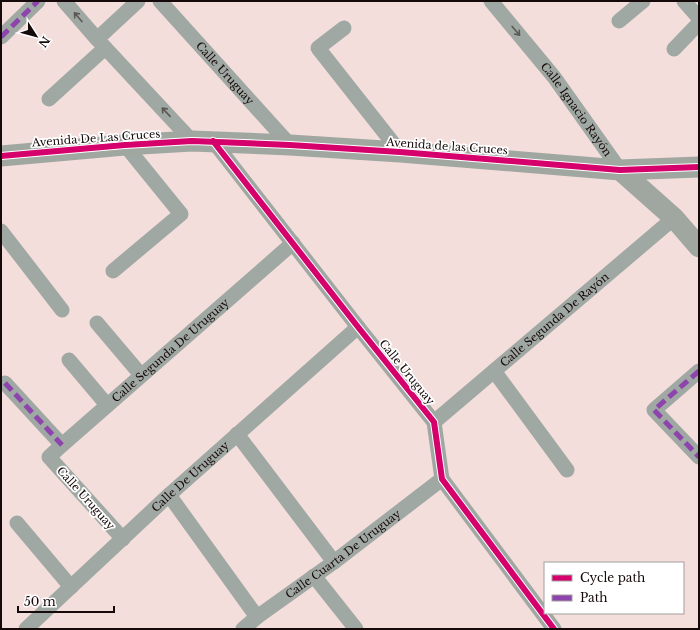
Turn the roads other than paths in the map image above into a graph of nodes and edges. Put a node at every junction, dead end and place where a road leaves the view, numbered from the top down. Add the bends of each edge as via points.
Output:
1 (38, 1) edge
2 (64, 1) edge
3 (138, 1) edge
4 (160, 1) edge
5 (491, 1) edge
6 (643, 1) edge
7 (684, 1) edge
8 (699, 18) edge
9 (619, 21) dead end
10 (699, 22) edge
11 (344, 28) dead end
12 (1, 37) edge
13 (101, 43) junction
14 (674, 49) dead end
15 (49, 98) dead end
16 (202, 141) junction
17 (125, 145) junction
18 (290, 145) junction
19 (400, 152) junction
20 (1, 156) edge
21 (699, 167) edge
22 (620, 170) junction
23 (674, 218) junction
24 (1, 231) edge
25 (293, 243) junction
26 (699, 247) edge
27 (113, 270) dead end
28 (62, 310) dead end
29 (97, 323) dead end
30 (358, 327) junction
31 (69, 360) dead end
32 (494, 371) junction
33 (699, 371) edge
34 (141, 375) junction
35 (5, 383) dead end
36 (107, 405) junction
37 (434, 422) junction
38 (237, 434) junction
39 (62, 445) junction
40 (699, 457) edge
41 (49, 458) joint
42 (567, 470) dead end
43 (442, 479) junction
44 (168, 495) junction
45 (17, 523) dead end
46 (123, 539) junction
47 (334, 562) junction
48 (314, 576) junction
49 (71, 587) junction
50 (257, 617) junction
51 (26, 629) edge
52 (243, 629) edge
53 (356, 629) edge
54 (554, 629) edge

1 - 12 street
13 -> 2 street, Calle Uruguay
3 - 13 street
4 - 18 street, Calle Uruguay
5 -> 22 street, Calle Ignacio Rayón via 554,77
6 - 9 street
7 - 8 street
10 - 14 street
11 - 19 street via 318,48
13 - 15 street
16 -> 13 street, Calle Uruguay
16 - 17 street, Avenida De Las Cruces
16 - 18 street, Avenida de las Cruces
16 - 25 street, Calle Uruguay
17 - 20 street, Avenida De Las Cruces
17 - 27 street via 181,214
18 - 19 street, Avenida de las Cruces
19 - 22 street, Avenida de las Cruces
21 - 22 street, Avenida de las Cruces
22 - 23 street, Calle Ignacio Rayón
23 - 26 street, Calle Ignacio Rayón
23 - 32 street, Calle Segunda De Rayón
24 - 28 street
25 - 30 street, Calle Uruguay
25 - 34 street, Calle Segunda De Uruguay
29 - 34 street
30 - 37 street, Calle Uruguay
30 - 38 street, Calle De Uruguay
31 - 36 street
32 - 37 street, Calle Segunda De Rayón
32 - 42 street
33 - 40 street via 654,410
34 - 36 street, Calle Segunda De Uruguay
35 - 39 street
36 - 39 street, Calle Segunda De Uruguay
37 - 43 street
38 - 44 street, Calle De Uruguay
38 - 47 street
39 - 41 street, Calle Segunda De Uruguay
41 - 46 street, Calle Uruguay
43 - 47 street, Calle Cuarta De Uruguay
43 - 54 street
44 - 46 street, Calle De Uruguay
44 - 50 street
45 - 49 street
46 - 49 street, Calle De Uruguay
47 - 48 street, Calle Cuarta De Uruguay
48 - 50 street, Calle Cuarta De Uruguay
48 - 53 street
49 - 51 street, Calle De Uruguay
50 - 52 street, Calle Cuarta De Uruguay

